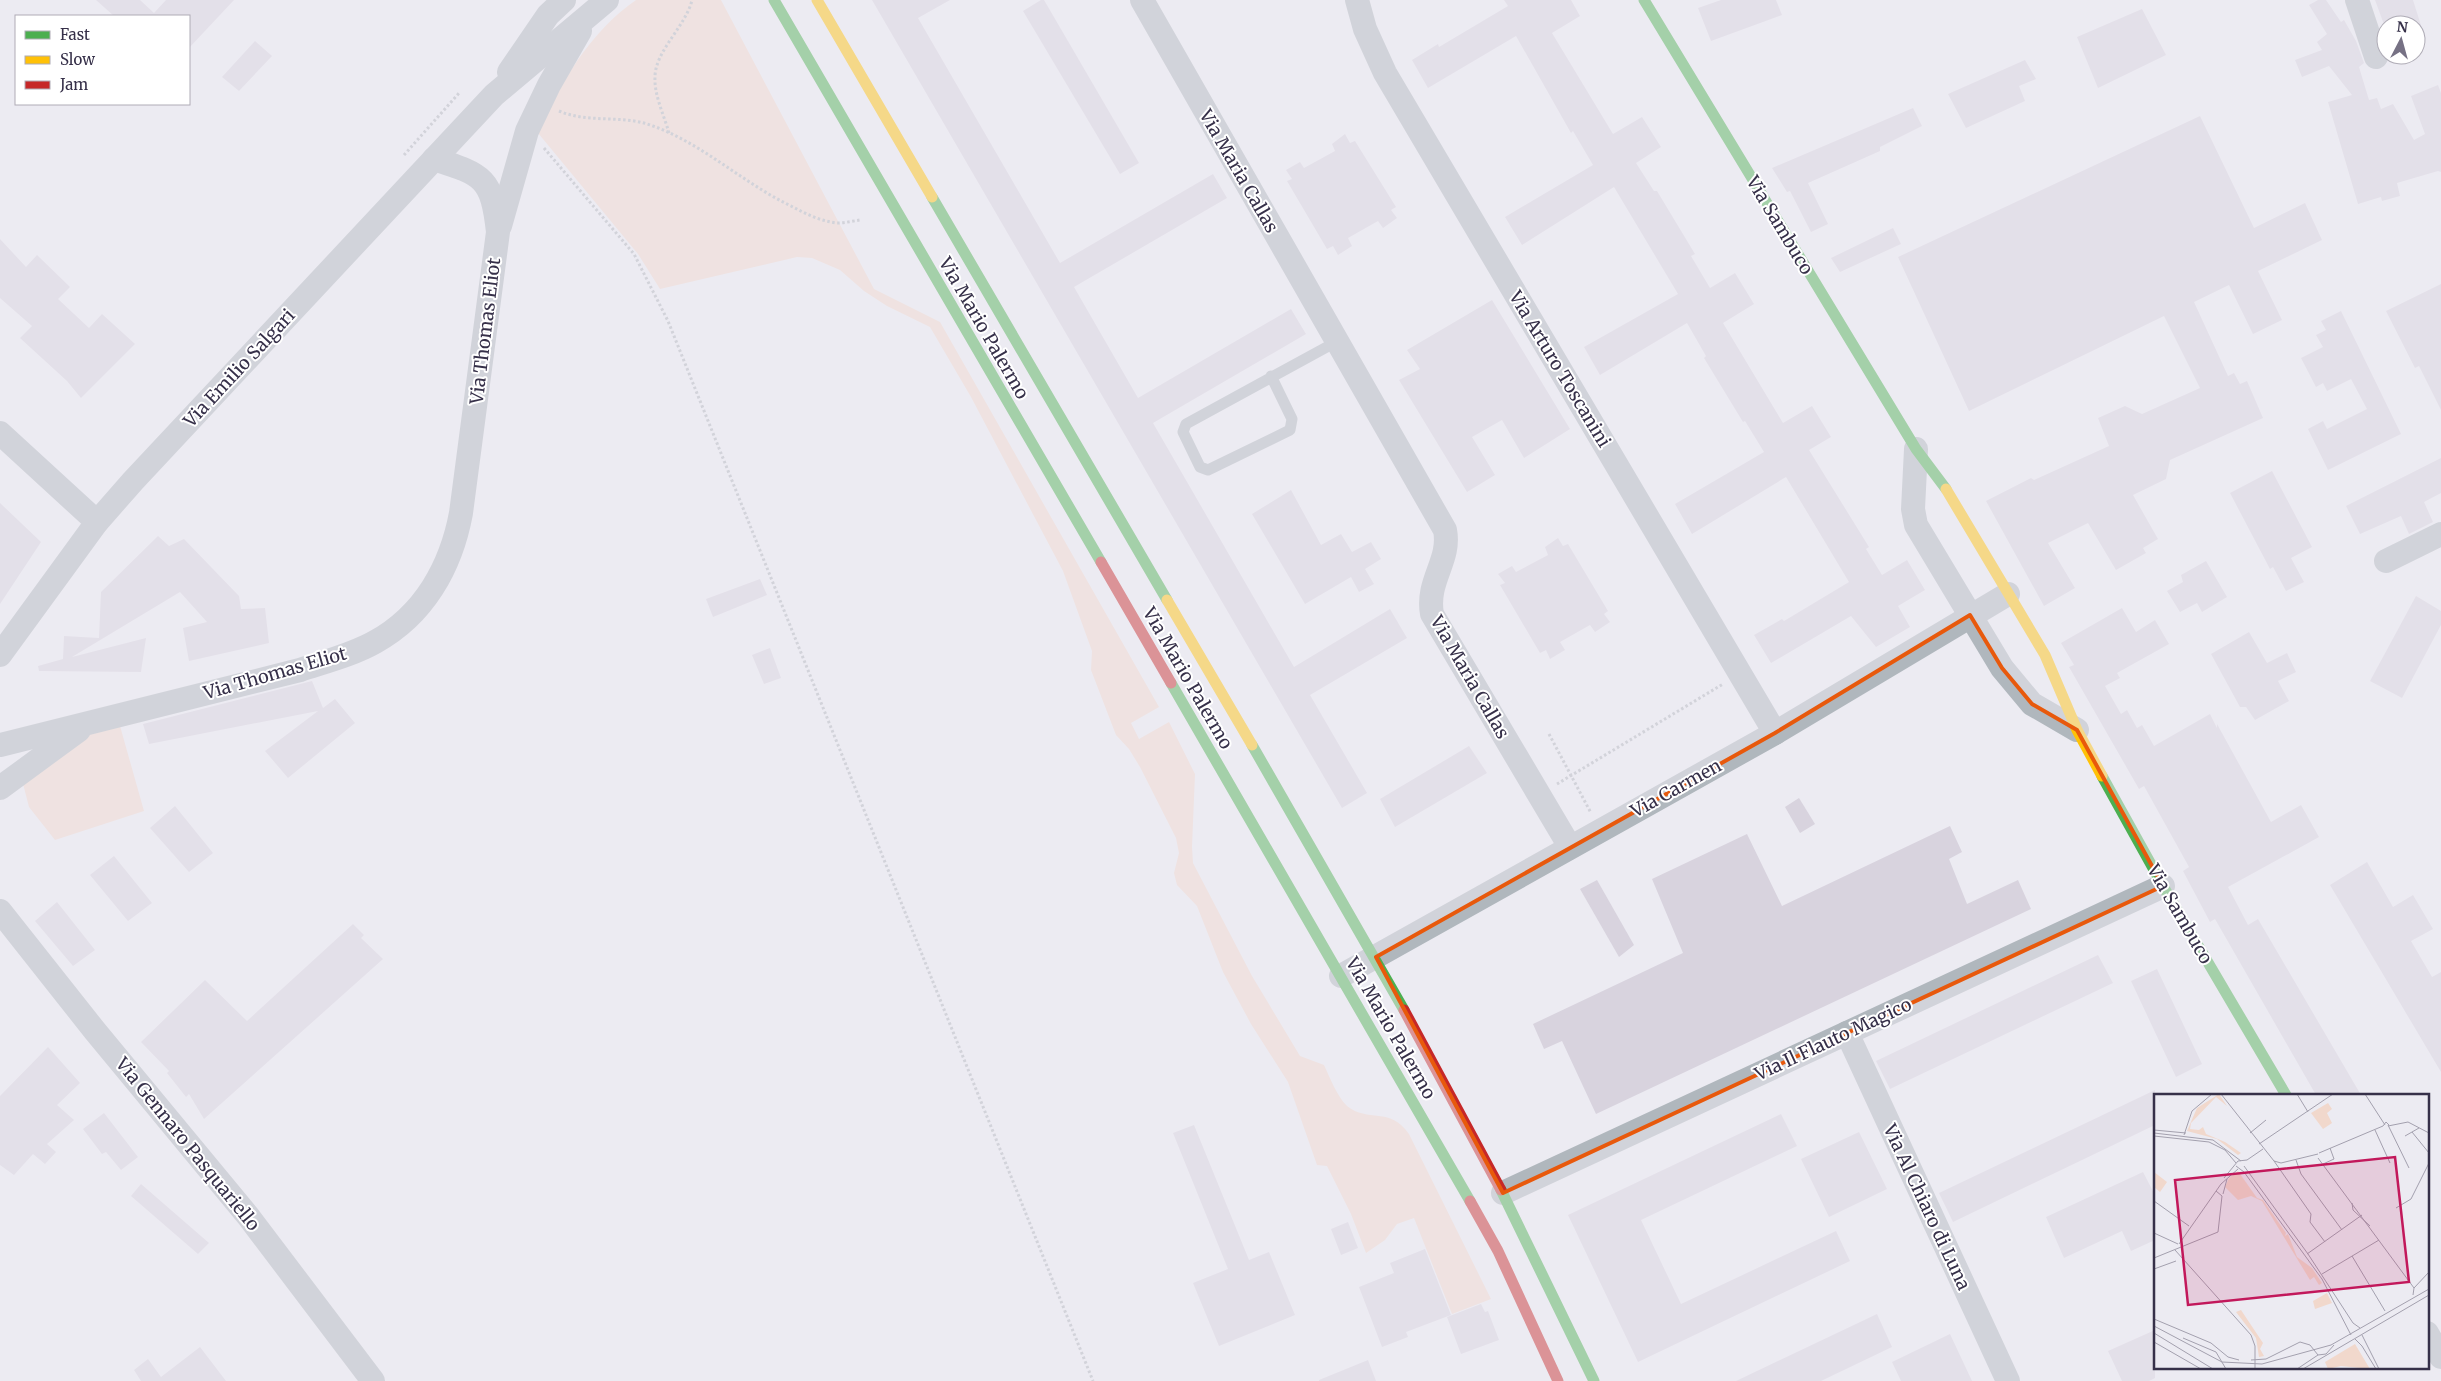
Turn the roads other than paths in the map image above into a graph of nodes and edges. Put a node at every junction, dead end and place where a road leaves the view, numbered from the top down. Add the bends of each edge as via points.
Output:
1 (564, 0) edge
2 (607, 0) edge
3 (774, 0) edge
4 (817, 0) edge
5 (1142, 0) edge
6 (1357, 0) edge
7 (1644, 0) edge
8 (2357, 0) edge
9 (588, 17) junction
10 (2376, 57) dead end
11 (494, 95) junction
12 (434, 159) junction
13 (498, 232) junction
14 (1336, 342) junction
15 (1271, 376) junction
16 (0, 433) edge
17 (1916, 449) junction
18 (97, 522) junction
19 (2441, 534) edge
20 (2386, 561) dead end
21 (2008, 594) junction
22 (1970, 615) junction
23 (0, 655) edge
24 (88, 723) junction
25 (2077, 730) junction
26 (1775, 733) junction
27 (2, 744) edge
28 (0, 788) edge
29 (1570, 847) junction
30 (2163, 886) junction
31 (0, 911) edge
32 (1376, 957) junction
33 (1341, 976) junction
34 (1847, 1033) junction
35 (2285, 1094) edge
36 (1503, 1193) junction
37 (2428, 1336) edge
38 (2441, 1357) edge
39 (373, 1381) edge
40 (1558, 1381) edge
41 (1594, 1381) edge
42 (2008, 1381) edge

1 - 11 street, Via Emilio Salgari via 548,15
2 - 9 street, Via Emilio Salgari
3 - 33 street, Via Mario Palermo
4 - 32 street, Via Mario Palermo
5 - 14 street, Via Maria Callas
6 - 26 street, Via Arturo Toscanini via 1385,73
7 - 17 street, Via Sambuco
8 - 10 street
9 - 11 street, Via Emilio Salgari
9 - 13 street, Via Thomas Eliot via 527,131
11 - 12 street, Via Emilio Salgari
12 - 13 street, Via Thomas Eliot via 477,174 495,206
12 - 18 street, Via Emilio Salgari
13 - 24 street, Via Thomas Eliot via 462,513 456,540 431,593 395,629 344,655 300,670
14 - 15 lane
14 - 29 street, Via Maria Callas via 1445,530 1445,552 1431,589 1432,614
15 - 15 lane via 1184,425 1183,432 1200,467 1208,470 1290,430 1292,419
16 - 18 street
17 - 21 street, Via Sambuco via 1946,491
17 - 22 street via 1913,508 1916,525
18 - 23 street, Via Emilio Salgari
19 - 20 street
21 - 22 street, Via Carmen
21 - 25 street, Via Sambuco via 2045,655
22 - 25 street via 2002,668 2032,704
22 - 26 street, Via Carmen
24 - 27 street, Via Thomas Eliot
24 - 28 street
25 - 30 street, Via Sambuco
26 - 29 street, Via Carmen
29 - 32 street, Via Carmen
30 - 34 street, Via Il Flauto Magico
30 - 35 street, Via Sambuco
31 - 39 street, Via Gennaro Pasquariello via 248,1216
32 - 33 street, Via Carmen
32 - 36 street, Via Mario Palermo
33 - 40 street, Via Mario Palermo via 1498,1251
34 - 36 street, Via Il Flauto Magico
34 - 42 street, Via Al Chiaro di Luna
36 - 41 street, Via Mario Palermo
37 - 38 street

